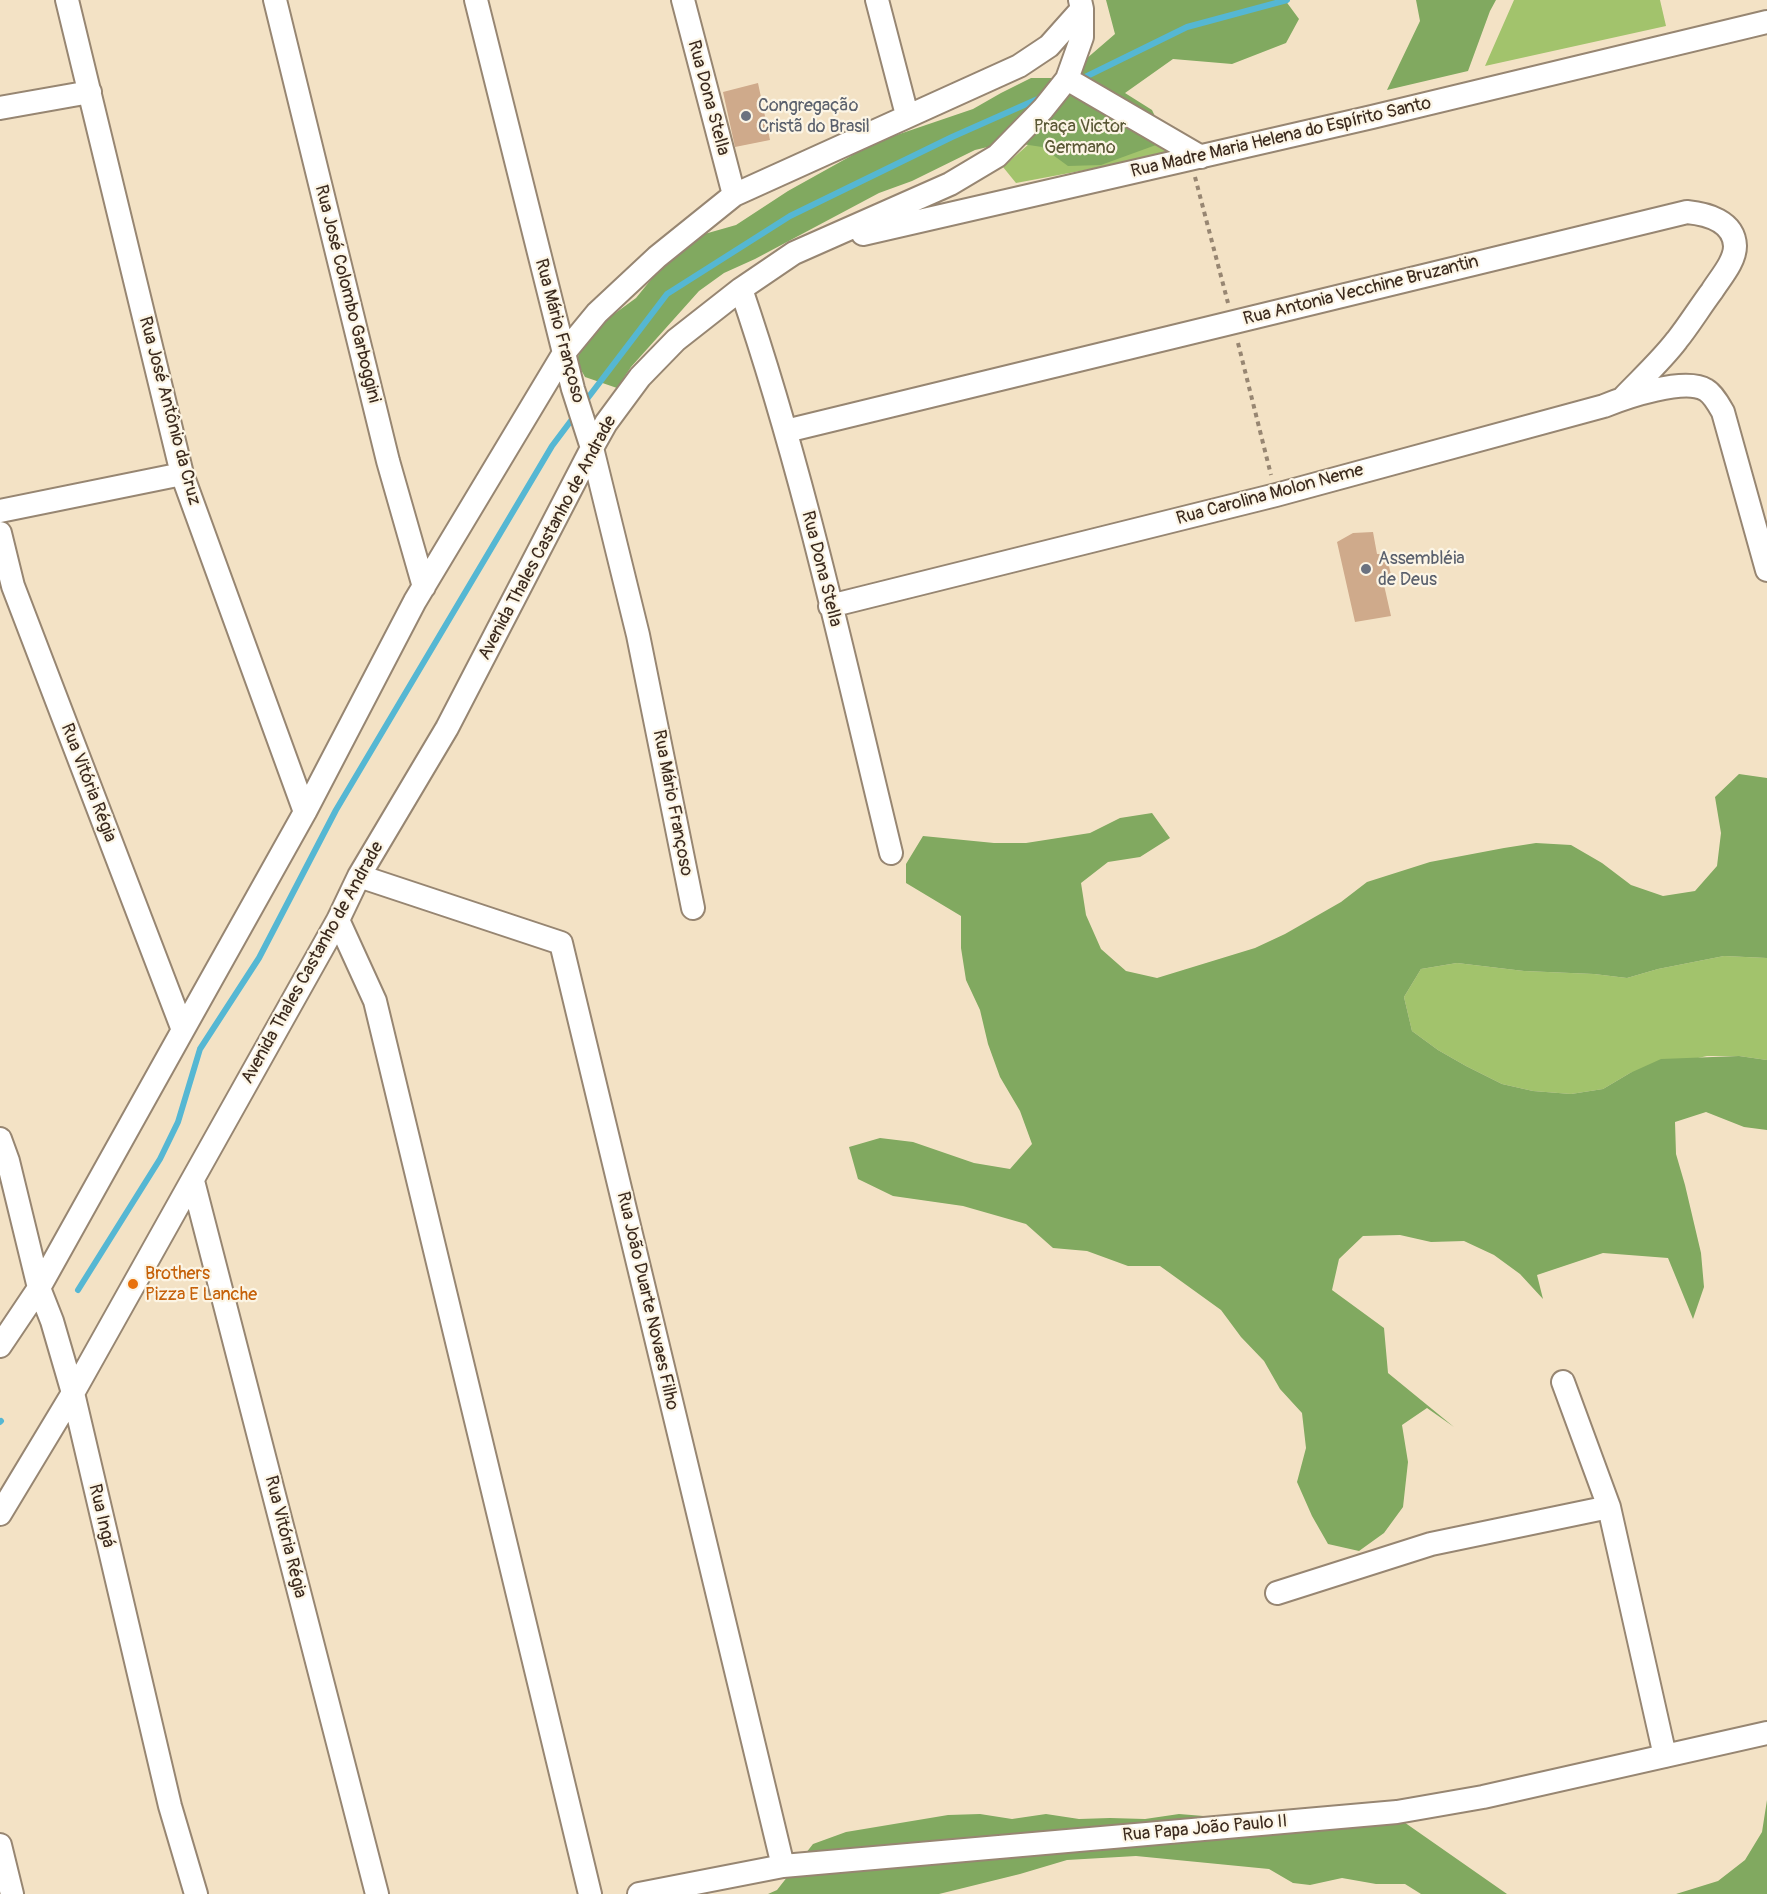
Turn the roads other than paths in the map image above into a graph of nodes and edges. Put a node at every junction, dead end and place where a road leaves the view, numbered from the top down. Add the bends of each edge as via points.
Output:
1 (67, 0) edge
2 (275, 0) edge
3 (476, 0) edge
4 (683, 0) edge
5 (878, 0) edge
6 (1081, 5) edge
7 (1767, 22) edge
8 (1067, 79) junction
9 (90, 92) junction
10 (0, 108) edge
11 (907, 115) junction
12 (1195, 158) junction
13 (734, 195) junction
14 (794, 253) junction
15 (741, 289) junction
16 (564, 353) junction
17 (1623, 398) junction
18 (786, 431) junction
19 (592, 448) junction
20 (182, 474) junction
21 (1758, 503) edge
22 (0, 511) edge
23 (0, 533) edge
24 (1767, 570) edge
25 (424, 587) junction
26 (830, 606) junction
27 (305, 812) junction
28 (891, 852) dead end
29 (359, 876) junction
30 (693, 908) dead end
31 (338, 920) junction
32 (183, 1030) junction
33 (0, 1139) edge
34 (193, 1181) junction
35 (39, 1288) junction
36 (0, 1346) edge
37 (1563, 1382) dead end
38 (74, 1394) junction
39 (1609, 1507) junction
40 (0, 1514) edge
41 (1277, 1593) dead end
42 (1767, 1733) edge
43 (1665, 1756) junction
44 (0, 1845) edge
45 (783, 1866) junction
46 (12, 1894) edge
47 (196, 1894) edge
48 (377, 1894) edge
49 (590, 1894) edge
50 (639, 1894) edge

1 - 9 street, Rua José Antônio da Cruz
2 - 25 street, Rua José Colombo Garboggini via 388,461
3 - 16 street, Rua Mário Françoso
4 - 13 street, Rua Dona Stella
5 - 11 street
6 - 8 street, Avenida Thales Castanho de Andrade via 1082,37
6 - 11 street, Avenida Thales Castanho de Andrade via 1049,46 1019,66
7 - 12 street, Rua Madre Maria Helena do Espírito Santo
8 - 12 street
8 - 14 street, Avenida Thales Castanho de Andrade via 997,156 950,184
9 - 10 street
9 - 20 street, Rua José Antônio da Cruz
11 - 13 street, Avenida Thales Castanho de Andrade
12 - 14 street, Rua Madre Maria Helena do Espírito Santo
13 - 16 street, Avenida Thales Castanho de Andrade via 657,257 597,314
14 - 15 street, Avenida Thales Castanho de Andrade
15 - 18 street, Rua Dona Stella
15 - 19 street, Avenida Thales Castanho de Andrade via 676,340 640,377
16 - 19 street, Rua Mário Françoso
16 - 25 street, Avenida Thales Castanho de Andrade
17 - 18 street, Rua Antonia Vecchine Bruzantin via 1677,341 1734,254 1731,233 1713,217 1687,212
17 - 21 street, Rua Carolina Molon Neme via 1678,386 1707,390 1723,412
17 - 26 street, Rua Carolina Molon Neme via 1276,495
18 - 26 street, Rua Dona Stella
19 - 29 street, Avenida Thales Castanho de Andrade via 447,728
19 - 30 street, Rua Mário Françoso via 638,635
20 - 22 street
20 - 27 street, Rua José Antônio da Cruz
21 - 24 street
23 - 32 street, Rua Vitória Régia via 13,586
25 - 27 street, Avenida Thales Castanho de Andrade
26 - 28 street, Rua Dona Stella
27 - 32 street, Avenida Thales Castanho de Andrade
29 - 31 street, Avenida Thales Castanho de Andrade
29 - 45 street, Rua João Duarte Novaes Filho via 561,943
31 - 34 street, Avenida Thales Castanho de Andrade
31 - 49 street via 375,1001
32 - 35 street, Avenida Thales Castanho de Andrade
33 - 35 street, Rua Ingá
34 - 38 street, Avenida Thales Castanho de Andrade
34 - 48 street, Rua Vitória Régia
35 - 36 street, Avenida Thales Castanho de Andrade
35 - 38 street, Rua Ingá
37 - 39 street
38 - 40 street, Avenida Thales Castanho de Andrade
38 - 47 street, Rua Ingá via 170,1806
39 - 41 street via 1431,1544
39 - 43 street
42 - 43 street, Rua Papa João Paulo II
43 - 45 street, Rua Papa João Paulo II via 1397,1812
44 - 46 street
45 - 50 street, Rua Papa João Paulo II

